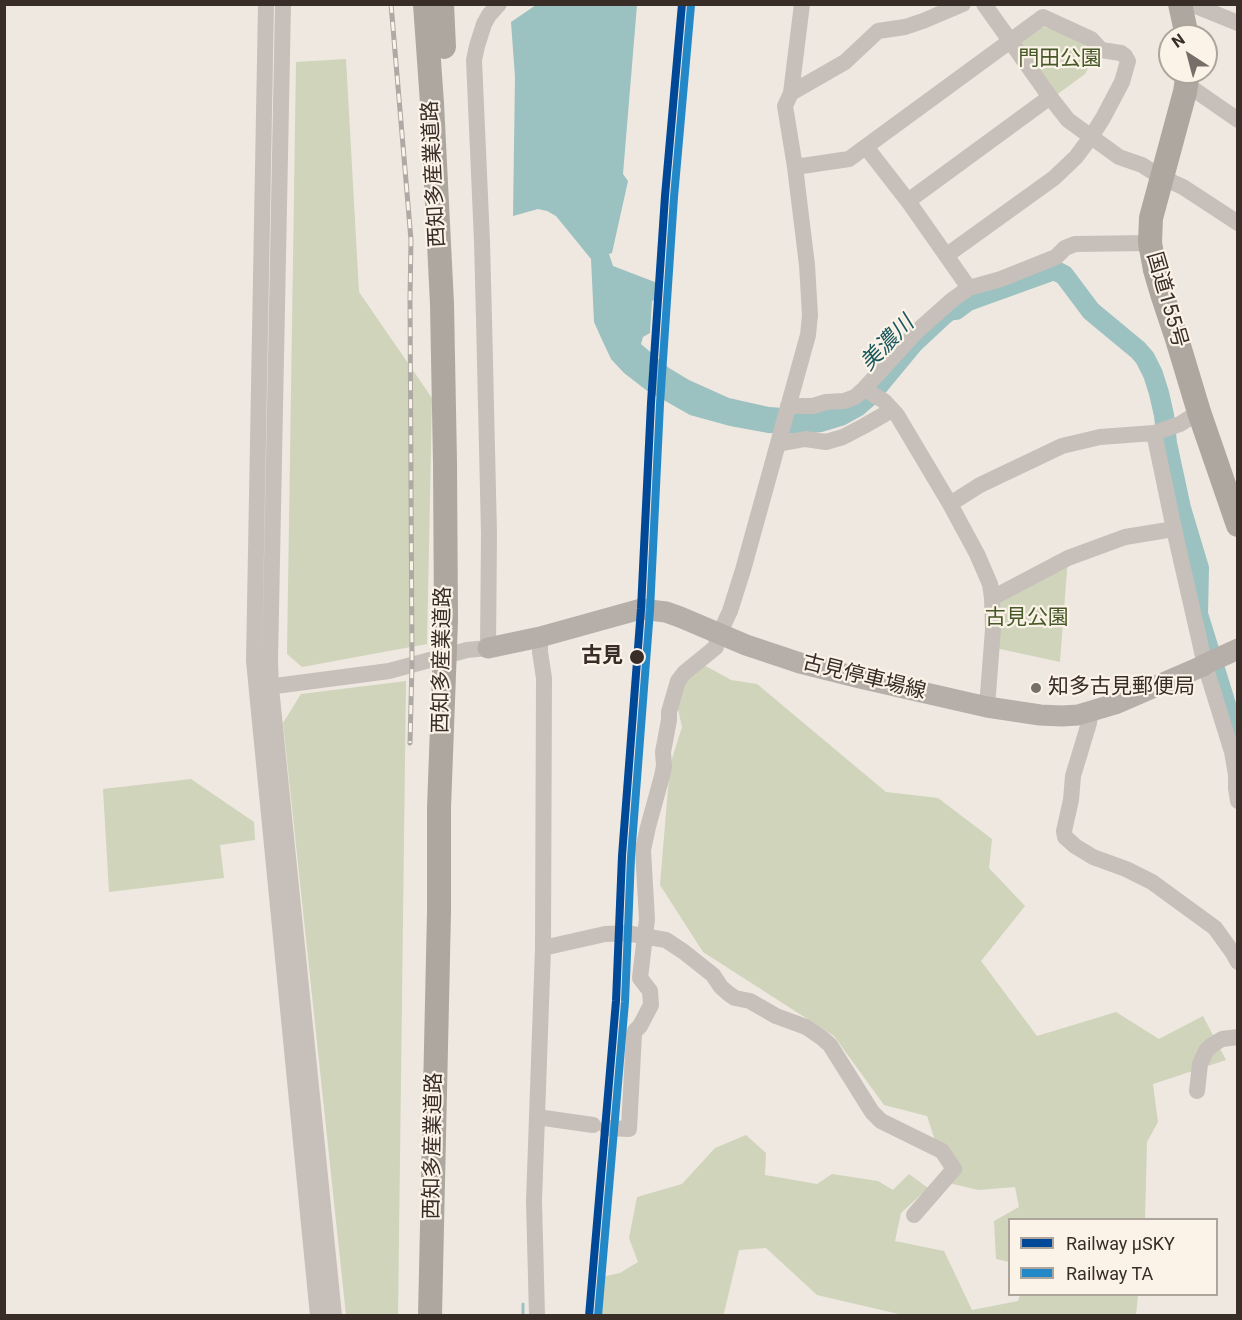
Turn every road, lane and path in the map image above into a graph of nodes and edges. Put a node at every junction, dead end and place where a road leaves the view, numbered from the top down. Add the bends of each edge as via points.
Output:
1 (266, 4) edge
2 (282, 4) edge
3 (425, 4) edge
4 (442, 4) edge
5 (500, 4) edge
6 (802, 4) edge
7 (963, 4) edge
8 (984, 4) edge
9 (1180, 4) edge
10 (1191, 4) edge
11 (925, 13) edge
12 (1238, 23) edge
13 (1184, 24) edge
14 (1010, 41) junction
15 (1186, 84) edge
16 (1194, 84) edge
17 (791, 93) junction
18 (1050, 97) junction
19 (1238, 120) edge
20 (1091, 137) junction
21 (866, 147) junction
22 (795, 167) junction
23 (1161, 177) junction
24 (908, 201) junction
25 (1238, 223) edge
26 (1150, 243) junction
27 (947, 255) junction
28 (969, 288) junction
29 (865, 390) junction
30 (888, 405) junction
31 (788, 406) junction
32 (1190, 418) junction
33 (1154, 432) junction
34 (778, 444) junction
35 (950, 504) junction
36 (1238, 525) edge
37 (1174, 529) junction
38 (992, 598) junction
39 (453, 621) junction
40 (720, 634) junction
41 (540, 637) junction
42 (488, 648) junction
43 (1217, 659) edge
44 (264, 688) junction
45 (450, 700) junction
46 (987, 707) junction
47 (1089, 712) junction
48 (1238, 801) edge
49 (645, 937) junction
50 (543, 948) junction
51 (1236, 957) edge
52 (1238, 1037) edge
53 (1197, 1091) dead end
54 (537, 1117) junction
55 (914, 1215) dead end
56 (318, 1316) edge
57 (334, 1316) edge
58 (430, 1316) edge
59 (446, 1316) edge
60 (537, 1316) edge

1 - 44 street via 254,661
2 - 44 street
3 - 39 highway, 西知多産業道路 via 442,304
4 - 39 highway, 西知多産業道路 via 458,344
5 - 42 street via 484,24 474,60 489,534
6 - 17 street
7 - 11 street
8 - 14 street
9 - 13 highway
10 - 12 street
11 - 17 street via 905,27 878,31 845,62
14 - 18 street
14 - 20 street via 1043,17 1091,39 1101,50 1125,56 1128,61 1122,82
14 - 21 street
15 - 23 highway, 国道155号
16 - 19 street
17 - 22 street via 785,106
18 - 20 street via 1068,120
18 - 24 street
20 - 23 street via 1119,157
20 - 27 street via 1054,178
21 - 22 street via 849,159
21 - 24 street
22 - 31 street via 810,315
23 - 25 street
23 - 26 highway, 国道155号 via 1150,218
24 - 27 street
26 - 28 street via 1075,244 1056,258
26 - 32 highway, 国道155号 via 1177,339
27 - 28 street
28 - 29 street via 915,333
29 - 30 street
29 - 31 street via 844,401
30 - 34 street via 854,431 826,442 805,439
30 - 35 street
31 - 34 street
32 - 33 street
32 - 36 highway, 国道155号
33 - 35 street via 1100,437 1062,446 980,485
33 - 37 street
34 - 40 street via 743,570
35 - 38 street via 977,554
37 - 38 street via 1125,537 1068,558
37 - 43 street
38 - 46 street
39 - 45 highway, 西知多産業道路
40 - 41 main road, 古見停車場線 via 666,612 641,609
40 - 46 main road, 古見停車場線 via 800,663
40 - 49 street via 716,647 678,681 669,712 664,766 643,850
41 - 42 main road, 古見停車場線
41 - 50 street via 544,678
42 - 44 street via 389,671
43 - 47 main road, 古見停車場線
43 - 48 street
44 - 56 street
44 - 57 street
45 - 58 highway, 西知多産業道路
45 - 59 highway, 西知多産業道路
46 - 47 main road, 古見停車場線 via 1040,715
47 - 51 street via 1073,776 1065,837 1094,857 1152,882 1215,928
49 - 50 street via 605,934
49 - 54 street via 640,978 650,991 651,1005 634,1034 629,1129
49 - 55 street via 666,940 684,952 735,998 750,1001 822,1038 881,1121 942,1151 954,1169
50 - 54 street
52 - 53 street via 1222,1039 1206,1051
54 - 60 street

